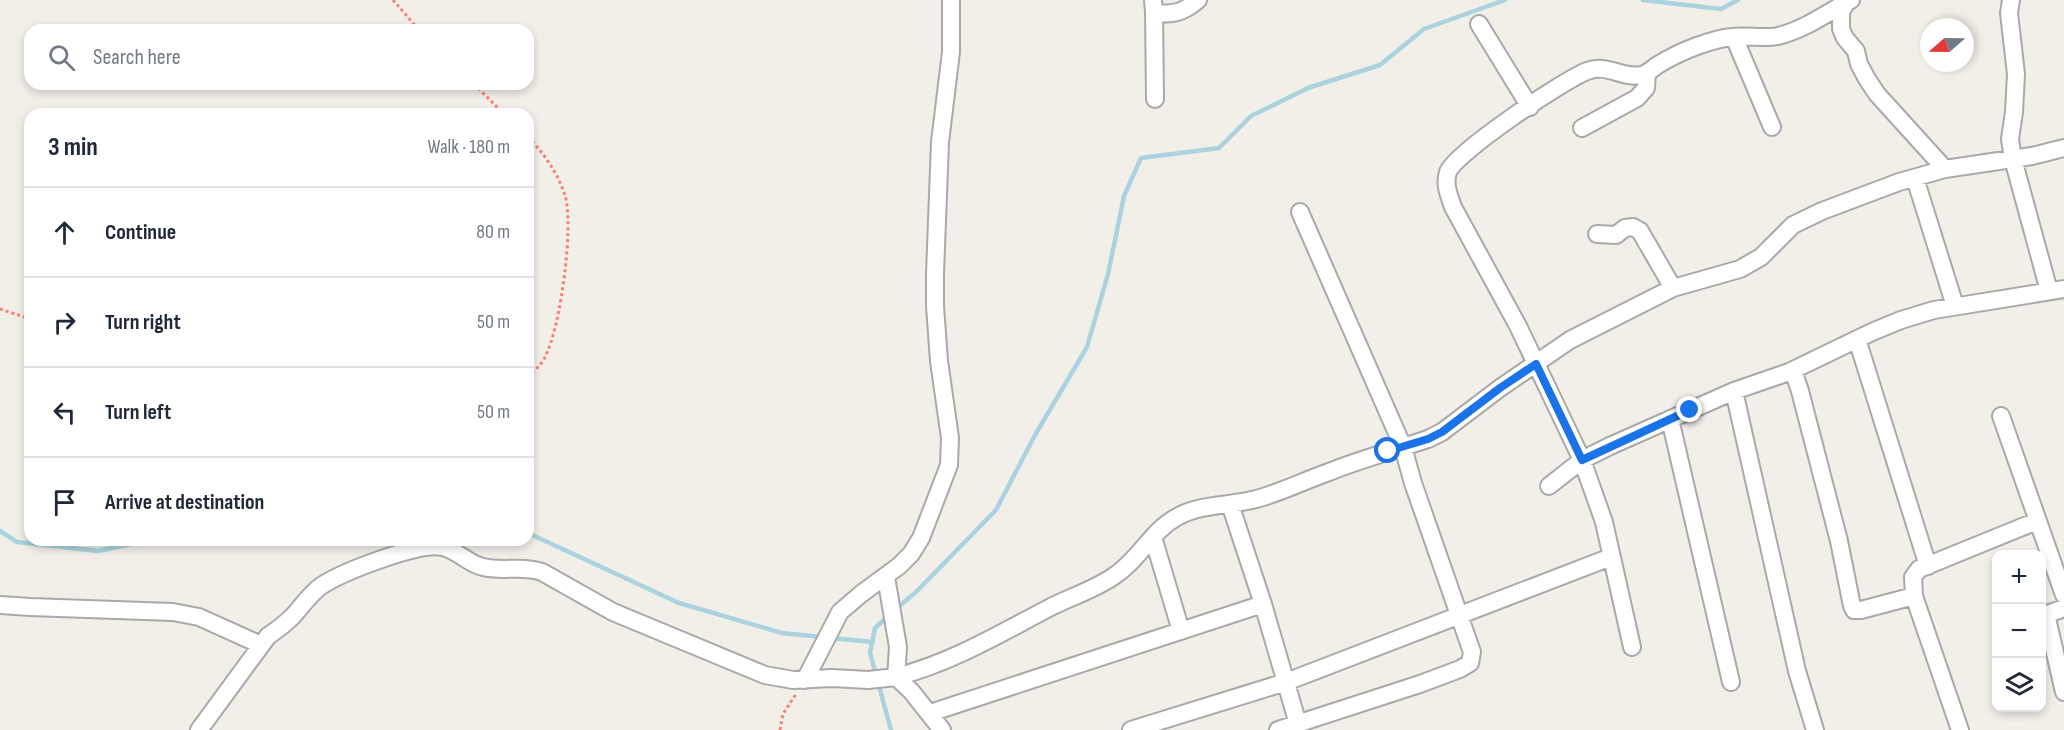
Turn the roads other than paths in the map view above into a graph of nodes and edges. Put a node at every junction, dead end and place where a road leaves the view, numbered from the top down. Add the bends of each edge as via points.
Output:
1 (951, 0) edge
2 (1198, 0) edge
3 (2011, 0) edge
4 (1849, 1) edge
5 (1154, 6) edge
6 (1479, 24) dead end
7 (1734, 36) junction
8 (1647, 73) junction
9 (1155, 99) dead end
10 (1530, 106) junction
11 (1772, 127) dead end
12 (1582, 128) dead end
13 (2064, 148) edge
14 (2013, 159) junction
15 (1946, 169) junction
16 (1915, 178) junction
17 (1300, 212) dead end
18 (1597, 234) dead end
19 (1673, 288) junction
20 (2056, 290) edge
21 (1955, 306) junction
22 (1857, 339) junction
23 (1536, 364) junction
24 (1792, 370) junction
25 (1734, 392) junction
26 (2001, 416) dead end
27 (1670, 419) junction
28 (1403, 447) junction
29 (1582, 460) junction
30 (1550, 486) dead end
31 (1230, 504) junction
32 (2037, 520) junction
33 (1153, 537) junction
34 (1611, 557) junction
35 (1929, 566) junction
36 (886, 577) junction
37 (2064, 595) edge
38 (1914, 596) junction
39 (0, 604) edge
40 (1263, 604) junction
41 (2064, 608) edge
42 (2046, 614) edge
43 (1460, 615) junction
44 (2046, 623) edge
45 (1181, 630) junction
46 (261, 645) junction
47 (1632, 647) dead end
48 (896, 677) junction
49 (806, 680) junction
50 (1286, 682) junction
51 (1731, 682) dead end
52 (2064, 692) edge
53 (930, 713) junction
54 (1298, 724) junction
55 (199, 730) edge
56 (942, 730) edge
57 (1131, 730) edge
58 (1278, 730) edge
59 (1815, 730) edge
60 (1960, 730) edge

1 - 36 street via 951,52 940,142 935,274 936,332 951,452 921,538 905,561
2 - 5 street via 1178,14 1166,15
3 - 14 street via 2016,74 2010,139
4 - 7 street via 1789,33 1755,38
4 - 15 street via 1841,12 1841,28 1867,79
5 - 9 street
6 - 10 street
7 - 8 street via 1697,46
7 - 11 street
8 - 10 street via 1637,76 1605,68 1587,71
8 - 12 street via 1646,88 1637,98
10 - 23 street via 1457,159 1446,186 1453,207
13 - 14 street
14 - 15 street
14 - 20 street
15 - 16 street
16 - 19 street via 1806,218 1793,225 1761,258 1740,269
16 - 21 street
17 - 28 street
18 - 19 street via 1616,235 1633,227 1640,231
19 - 23 street via 1590,328
20 - 21 street
21 - 22 street via 1916,315
22 - 24 street
22 - 35 street
23 - 28 street via 1442,432
23 - 29 street
24 - 25 street
24 - 38 street via 1854,610
25 - 27 street
25 - 59 street via 1797,671
26 - 32 street
27 - 29 street
27 - 51 street
28 - 31 street via 1266,496
28 - 43 street
29 - 30 street
29 - 34 street via 1604,522
31 - 33 street via 1178,516
31 - 40 street
32 - 35 street
32 - 37 street
33 - 45 street
33 - 48 street via 1117,575 1101,585 943,663
34 - 43 street
34 - 47 street
35 - 38 street via 1918,569 1913,577
36 - 48 street via 898,647
36 - 49 street via 840,612
38 - 60 street
39 - 46 street via 173,612 199,617
40 - 45 street
40 - 50 street
41 - 42 street
43 - 50 street
43 - 54 street via 1472,652 1470,663 1420,684
44 - 52 street
45 - 53 street
46 - 49 street via 320,586 336,577 390,556 442,547 483,567 531,568 542,572 613,612 717,657 765,675
46 - 55 street
48 - 49 street
48 - 53 street
50 - 54 street
50 - 57 street
53 - 56 street
54 - 58 street

